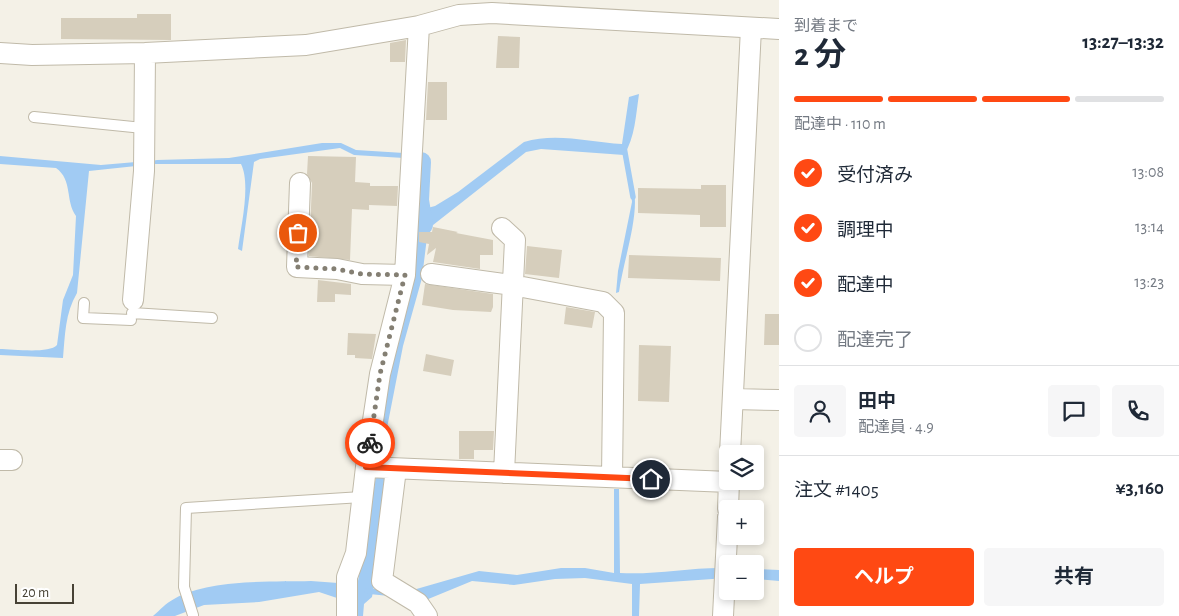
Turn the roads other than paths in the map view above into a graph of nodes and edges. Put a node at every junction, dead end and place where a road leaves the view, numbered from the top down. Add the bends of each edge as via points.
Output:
1 (419, 26) junction
2 (751, 28) junction
3 (779, 30) edge
4 (0, 53) edge
5 (145, 53) junction
6 (34, 117) dead end
7 (143, 128) junction
8 (300, 183) dead end
9 (502, 228) dead end
10 (431, 274) dead end
11 (405, 275) junction
12 (512, 285) junction
13 (84, 303) dead end
14 (132, 316) junction
15 (212, 318) dead end
16 (733, 399) junction
17 (779, 400) edge
18 (730, 445) edge
19 (369, 467) junction
20 (396, 469) junction
21 (504, 473) junction
22 (612, 477) junction
23 (719, 482) edge
24 (362, 497) junction
25 (727, 545) edge
26 (347, 608) edge
27 (193, 615) edge
28 (427, 616) edge
29 (723, 616) edge

1 - 2 street via 459,15 492,13
1 - 5 street via 306,45
1 - 11 street
2 - 3 street
2 - 16 street
4 - 5 street
5 - 7 street
6 - 7 lane
7 - 14 street via 144,164
8 - 11 street via 296,267
9 - 12 street via 515,240
10 - 12 street
11 - 19 street via 380,374
12 - 21 street
12 - 22 street via 604,302 614,313
13 - 14 lane via 83,318
14 - 15 lane
16 - 17 street
16 - 18 street
19 - 20 street
19 - 24 street
20 - 21 street
20 - 28 street via 382,581 408,595
21 - 22 street
22 - 23 street
24 - 26 street via 356,553 347,577
24 - 27 lane via 186,508 184,587
25 - 29 street

